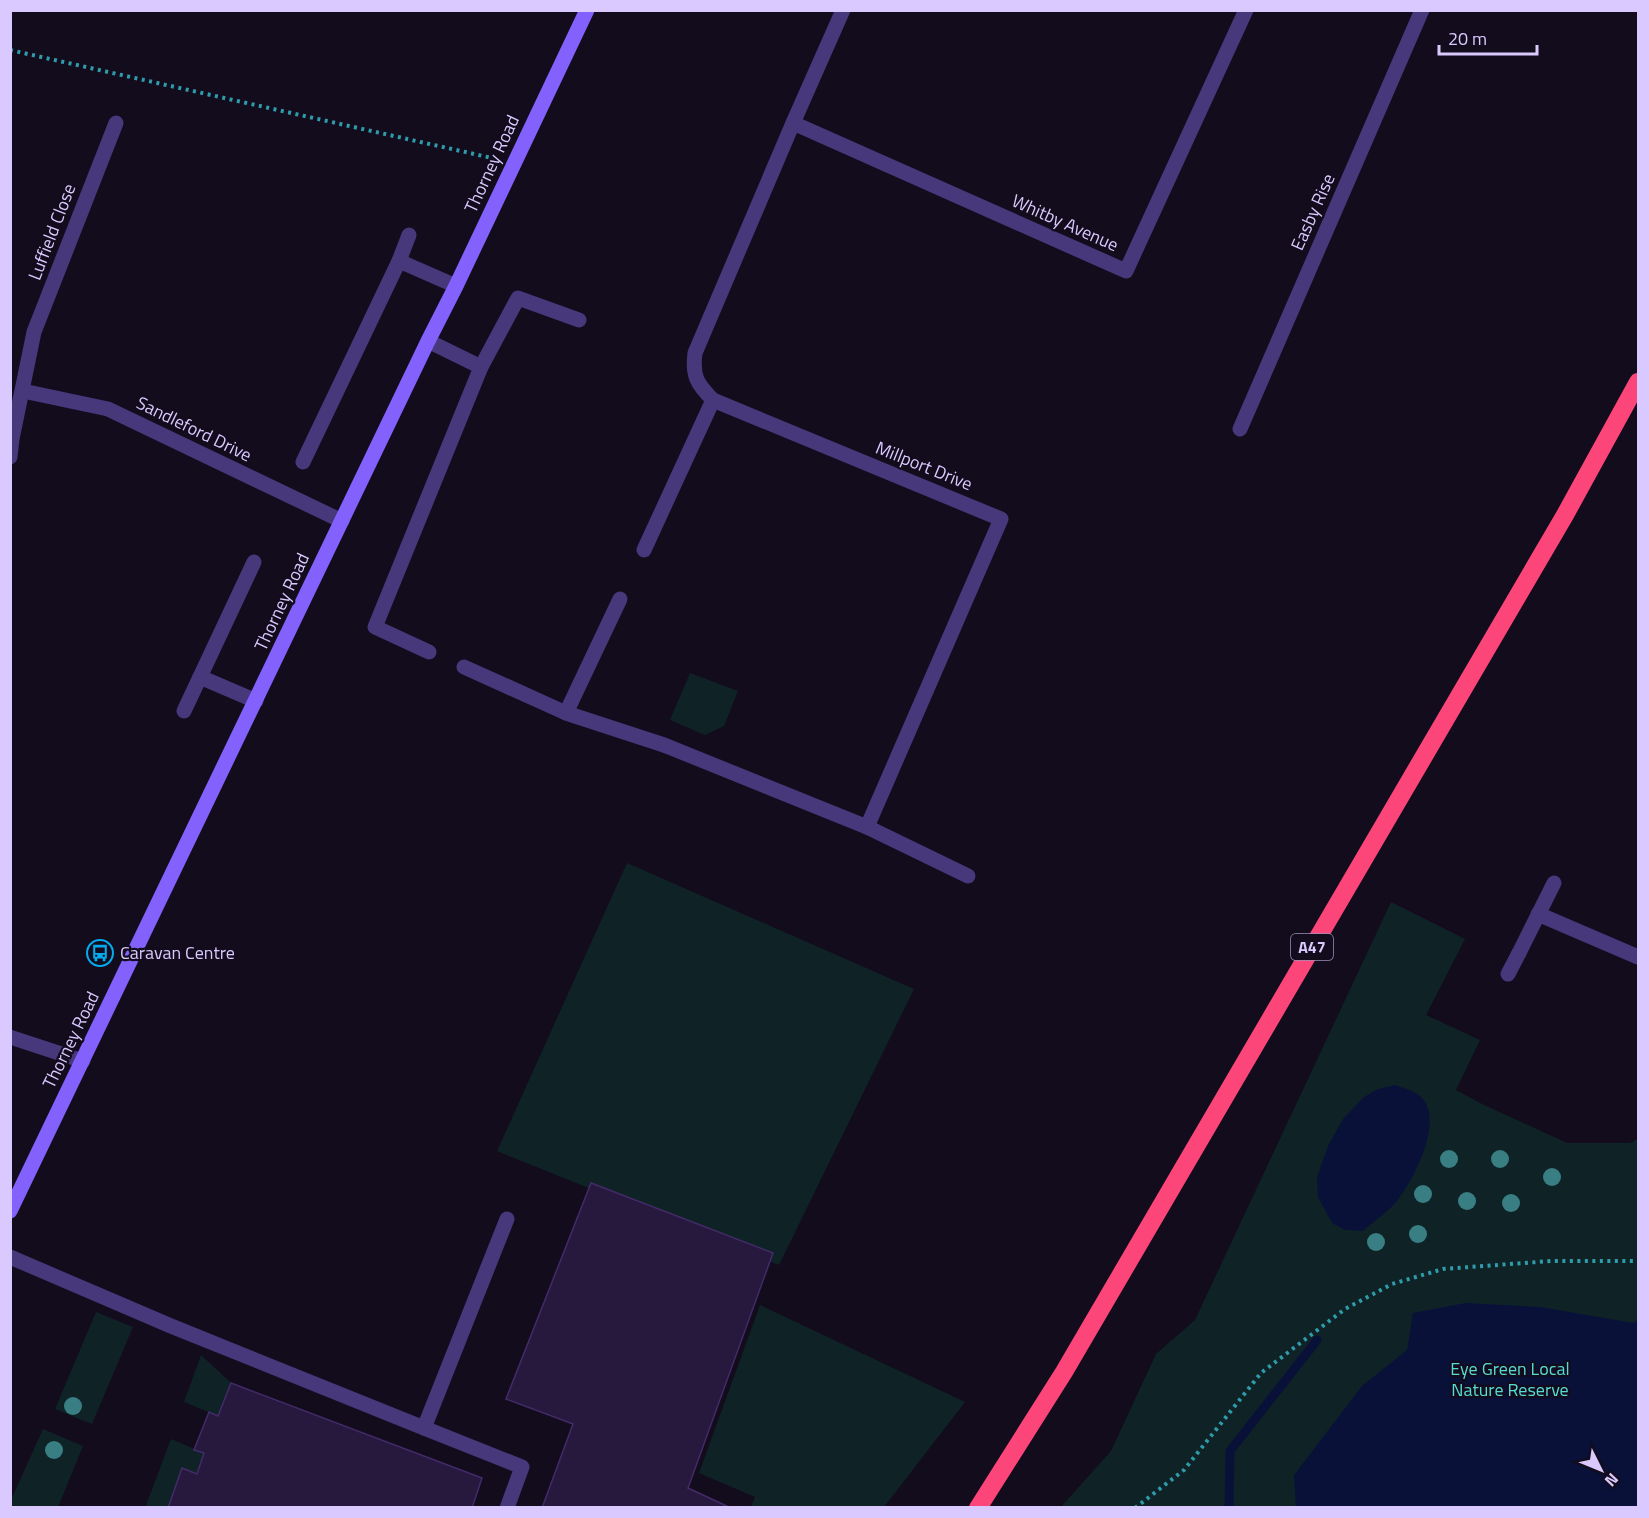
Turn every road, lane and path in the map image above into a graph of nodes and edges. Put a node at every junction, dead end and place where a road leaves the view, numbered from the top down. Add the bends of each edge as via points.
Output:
1 (587, 10) edge
2 (843, 10) edge
3 (1246, 10) edge
4 (1422, 10) edge
5 (10, 50) edge
6 (116, 123) dead end
7 (793, 123) junction
8 (513, 163) junction
9 (410, 235) dead end
10 (399, 261) junction
11 (456, 286) junction
12 (579, 320) dead end
13 (428, 341) junction
14 (481, 367) junction
15 (1638, 382) edge
16 (23, 391) junction
17 (714, 400) junction
18 (1240, 429) dead end
19 (11, 439) edge
20 (10, 457) edge
21 (303, 462) dead end
22 (342, 521) junction
23 (644, 550) dead end
24 (254, 562) dead end
25 (620, 599) dead end
26 (429, 652) dead end
27 (464, 667) dead end
28 (200, 677) junction
29 (256, 701) junction
30 (184, 711) dead end
31 (566, 713) junction
32 (867, 827) junction
33 (968, 876) dead end
34 (1554, 883) dead end
35 (1538, 914) junction
36 (1638, 957) edge
37 (1508, 974) dead end
38 (10, 1037) edge
39 (83, 1061) junction
40 (10, 1210) edge
41 (507, 1219) dead end
42 (10, 1257) edge
43 (1638, 1261) edge
44 (424, 1428) junction
45 (507, 1508) edge
46 (978, 1508) edge
47 (1135, 1508) edge

1 - 8 street, Thorney Road
2 - 7 street, Millport Drive
3 - 7 street, Whitby Avenue via 1126,271
4 - 18 street, Easby Rise
5 - 8 path
6 - 16 street, Luffield Close via 34,332
7 - 17 street, Millport Drive via 694,353 692,370
8 - 11 street, Thorney Road
9 - 10 street
10 - 11 street
10 - 21 street
11 - 13 street, Thorney Road
12 - 14 street via 518,298
13 - 14 street
13 - 22 street, Thorney Road
14 - 26 street via 375,627
15 - 46 highway, A47 via 1559,525 1064,1372
16 - 19 street, Luffield Close
16 - 22 street, Sandleford Drive via 108,409
17 - 23 street
17 - 32 street, Millport Drive via 1001,519
19 - 20 street, Luffield Close
22 - 29 street, Thorney Road
24 - 28 street
25 - 31 street
27 - 31 street
28 - 29 street
28 - 30 street
29 - 39 street, Thorney Road
31 - 32 street via 663,745
32 - 33 street
34 - 35 street
35 - 36 street
35 - 37 street
38 - 39 street
39 - 40 street, Thorney Road
41 - 44 street
42 - 44 street
43 - 47 path via 1551,1261 1443,1269 1392,1284 1345,1309 1261,1373 1184,1470
44 - 45 street via 522,1467

